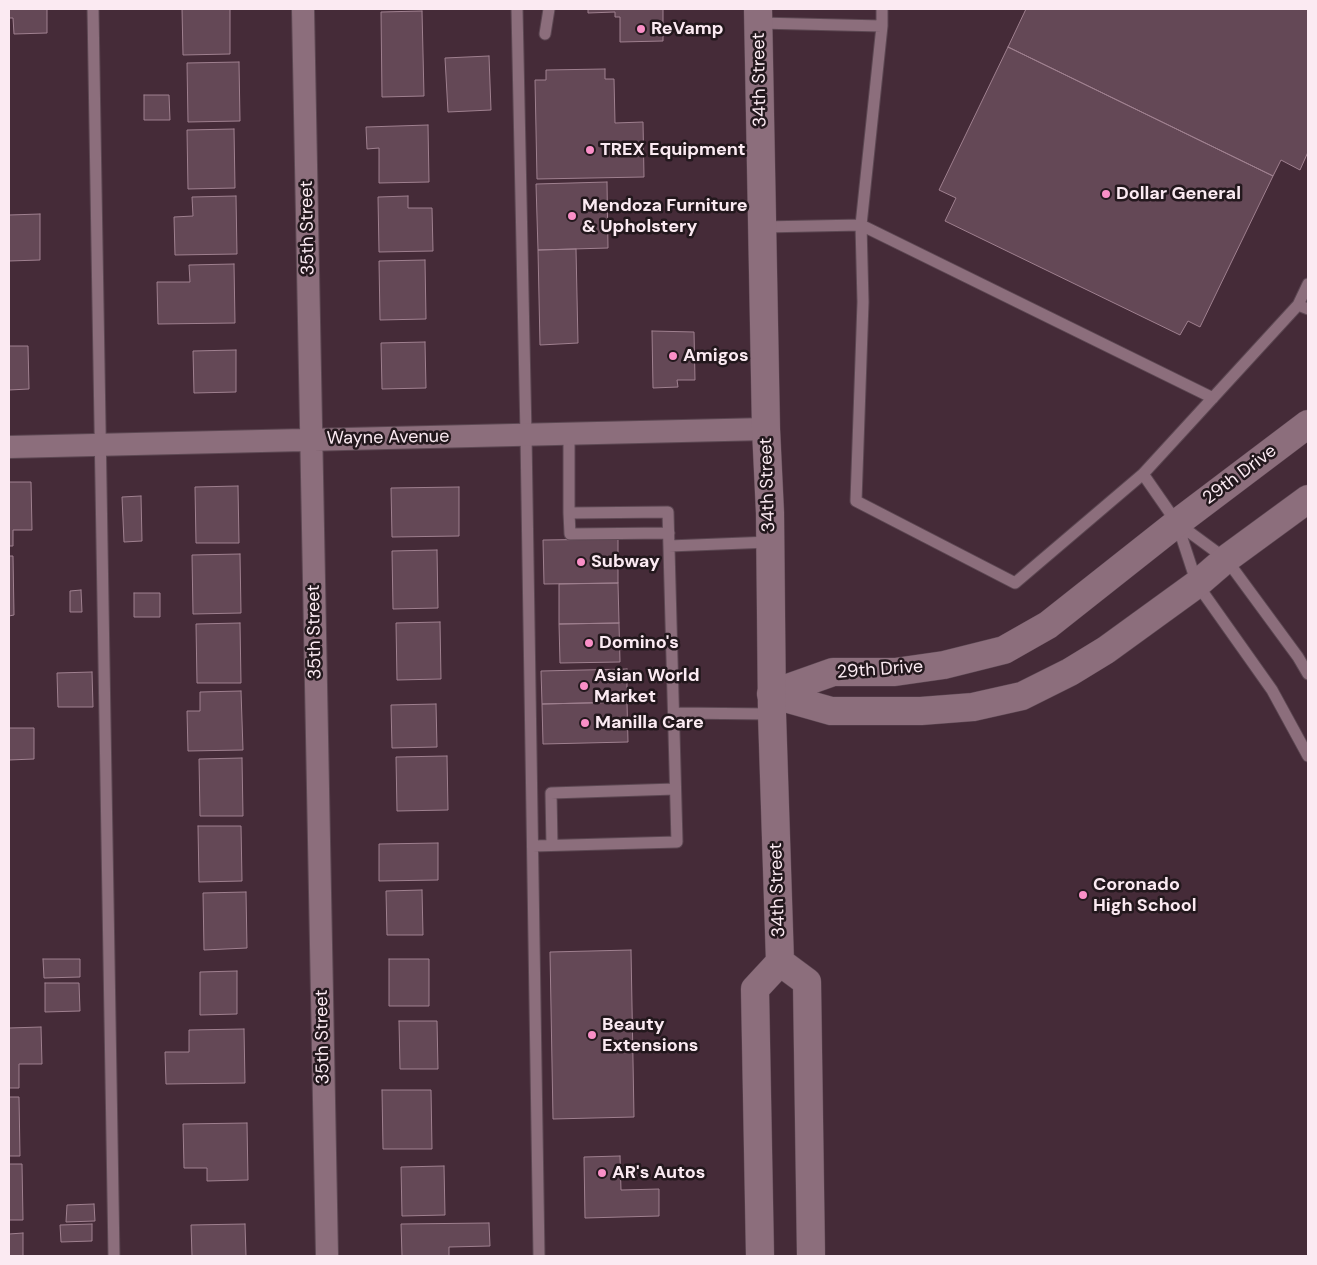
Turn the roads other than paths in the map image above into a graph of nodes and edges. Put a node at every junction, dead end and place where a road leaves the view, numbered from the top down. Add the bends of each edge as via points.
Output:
1 (93, 9) edge
2 (304, 9) edge
3 (517, 9) edge
4 (549, 9) edge
5 (882, 9) edge
6 (759, 16) edge
7 (882, 26) junction
8 (545, 34) dead end
9 (862, 225) junction
10 (763, 227) junction
11 (1308, 284) edge
12 (1303, 307) edge
13 (1213, 398) junction
14 (1308, 424) edge
15 (766, 429) junction
16 (568, 434) junction
17 (526, 435) junction
18 (312, 440) junction
19 (102, 445) junction
20 (9, 447) edge
21 (1143, 474) junction
22 (1308, 499) edge
23 (569, 513) junction
24 (1177, 523) junction
25 (669, 533) junction
26 (770, 542) junction
27 (669, 546) junction
28 (1226, 559) junction
29 (1197, 584) junction
30 (1308, 674) edge
31 (772, 704) junction
32 (674, 713) junction
33 (1308, 756) edge
34 (675, 790) junction
35 (552, 845) junction
36 (533, 846) junction
37 (780, 962) junction
38 (114, 1256) edge
39 (327, 1256) edge
40 (539, 1256) edge
41 (760, 1256) edge
42 (811, 1256) edge

1 - 19 lane
2 - 18 street, 35th Street
3 - 17 lane
4 - 8 lane
5 - 7 lane
6 - 7 lane
6 - 10 main road, 34th Street
7 - 9 lane
9 - 10 lane
9 - 13 lane
9 - 21 lane via 863,302 856,501 1014,583
10 - 15 main road, 34th Street
11 - 12 lane
12 - 13 lane
13 - 21 lane
14 - 24 main road, 29th Drive
15 - 16 street, Wayne Avenue
15 - 26 main road, 34th Street
16 - 17 street, Wayne Avenue
16 - 23 lane
17 - 18 street, Wayne Avenue
17 - 36 lane
18 - 19 street, Wayne Avenue
18 - 39 street, 35th Street
19 - 20 street, Wayne Avenue
19 - 38 lane
21 - 24 lane
22 - 28 main road
23 - 25 lane via 668,512
23 - 25 lane via 570,534
24 - 28 lane
24 - 29 lane
24 - 31 main road, 29th Drive via 1048,625 1004,650 944,665 894,672 833,672
25 - 27 lane
26 - 27 lane
26 - 31 main road, 34th Street
27 - 32 lane
28 - 29 main road
28 - 30 lane
29 - 31 main road via 1106,650 1022,696 973,707 922,711 831,712
29 - 33 lane via 1272,690
31 - 32 lane
31 - 37 main road, 34th Street
32 - 34 lane
34 - 35 lane via 551,793
34 - 35 lane via 677,842
35 - 36 lane
36 - 40 lane
37 - 41 main road, 34th Street via 755,989
37 - 42 main road, 34th Street via 807,982

